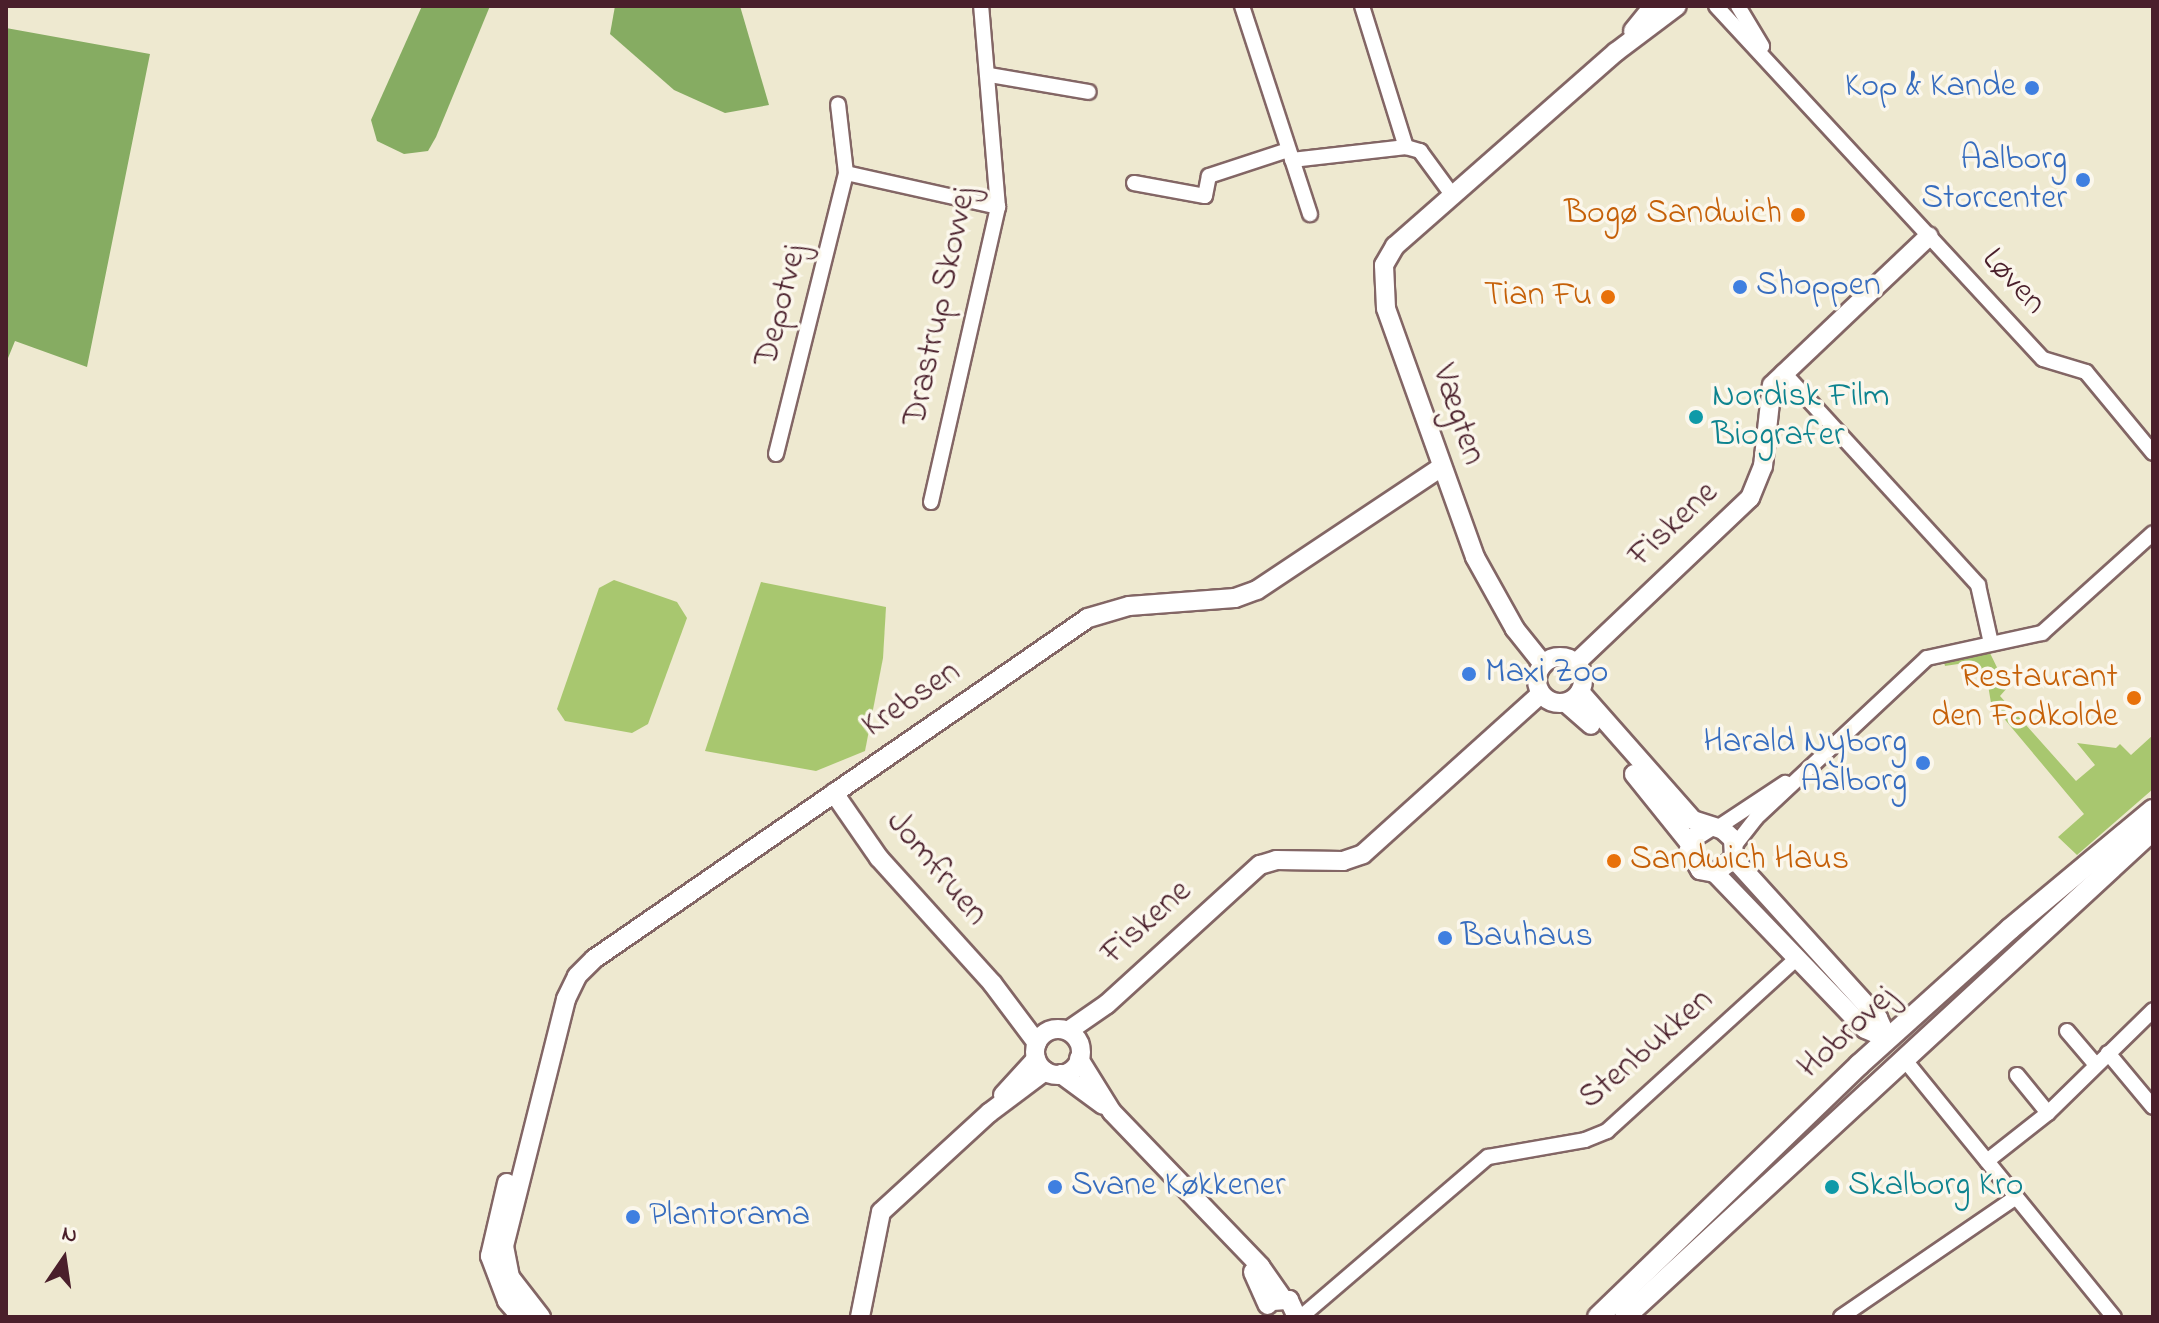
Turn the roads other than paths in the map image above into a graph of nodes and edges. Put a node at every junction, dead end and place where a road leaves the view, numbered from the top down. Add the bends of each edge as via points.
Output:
1 (981, 6) edge
2 (1242, 6) edge
3 (1362, 6) edge
4 (1653, 6) edge
5 (1677, 6) edge
6 (1716, 6) edge
7 (1738, 6) edge
8 (1616, 52) junction
9 (1772, 64) junction
10 (990, 75) junction
11 (1089, 92) dead end
12 (838, 104) dead end
13 (1406, 147) junction
14 (1290, 155) junction
15 (846, 173) junction
16 (1134, 183) dead end
17 (1453, 196) junction
18 (998, 207) junction
19 (1310, 214) dead end
20 (1929, 236) junction
21 (1783, 372) junction
22 (2153, 453) edge
23 (776, 454) dead end
24 (1440, 468) junction
25 (931, 502) dead end
26 (2153, 533) edge
27 (1991, 643) junction
28 (1576, 663) junction
29 (1543, 664) junction
30 (1541, 694) junction
31 (1573, 697) junction
32 (1802, 773) junction
33 (834, 793) junction
34 (2153, 810) edge
35 (1713, 828) junction
36 (2153, 830) edge
37 (1690, 844) junction
38 (1734, 852) junction
39 (1715, 873) junction
40 (1798, 957) junction
41 (2153, 1010) edge
42 (2067, 1031) dead end
43 (1888, 1039) junction
44 (1057, 1051) junction
45 (2108, 1053) junction
46 (1904, 1059) junction
47 (2096, 1065) junction
48 (2017, 1075) dead end
49 (2153, 1107) edge
50 (2048, 1113) junction
51 (533, 1121) junction
52 (1987, 1161) junction
53 (2016, 1197) junction
54 (1279, 1311) edge
55 (521, 1317) edge
56 (541, 1317) edge
57 (860, 1317) edge
58 (1598, 1317) edge
59 (1625, 1317) edge
60 (1841, 1317) edge
61 (2114, 1317) edge

1 - 10 street, Drastrup Skovvej
2 - 14 street
3 - 13 street
4 - 8 street
5 - 8 street
6 - 9 street, Løven
7 - 9 street, Løven
8 - 17 street, Vægten
9 - 20 street, Løven
10 - 11 street
10 - 18 street, Drastrup Skovvej
12 - 15 street, Depotvej
13 - 14 street
13 - 17 street via 1420,151
14 - 16 street via 1209,176 1205,196
14 - 19 street
15 - 18 street
15 - 23 street, Depotvej
17 - 24 street, Vægten via 1395,246 1384,265 1382,285
18 - 25 street, Drastrup Skovvej
20 - 21 street, Fiskene
20 - 22 street, Løven via 2043,359 2086,372
21 - 27 street via 1978,585
21 - 28 street, Fiskene via 1772,385 1763,466 1750,498
24 - 29 street, Vægten via 1492,590
24 - 33 street, Krebsen via 1257,590 1235,598 1129,606 1088,618
26 - 27 street via 2042,633
27 - 32 street via 1927,658
28 - 29 street via 1556,658
28 - 31 street via 1583,677
29 - 30 street via 1537,682
30 - 31 street via 1552,702
30 - 44 street, Fiskene via 1363,854 1343,861 1276,860 1260,865
31 - 35 street via 1693,820
31 - 37 street
32 - 35 street
32 - 38 street
33 - 44 street, Jomfruen via 879,858
33 - 51 street, Krebsen via 577,976
34 - 43 main road, Hobrovej
35 - 37 street
35 - 38 street
36 - 46 main road, Hobrovej
37 - 39 street via 1694,864
38 - 39 street
38 - 43 street via 1878,1018
39 - 40 street
40 - 43 street via 1865,1029
40 - 54 street, Stenbukken via 1607,1131 1585,1140 1488,1157 1331,1296
41 - 45 street
42 - 47 street
43 - 46 main road
43 - 58 main road, Hobrovej
44 - 54 street, Jomfruen via 1241,1252 1260,1266
44 - 57 street, Fiskene via 881,1212
45 - 47 street
45 - 49 street
46 - 52 street
46 - 59 main road, Hobrovej
47 - 50 street
48 - 50 street
50 - 52 street
51 - 55 street, Krebsen via 508,1179 490,1249 495,1278
51 - 56 street, Krebsen via 504,1246 510,1277
52 - 53 street
53 - 60 street
53 - 61 street

